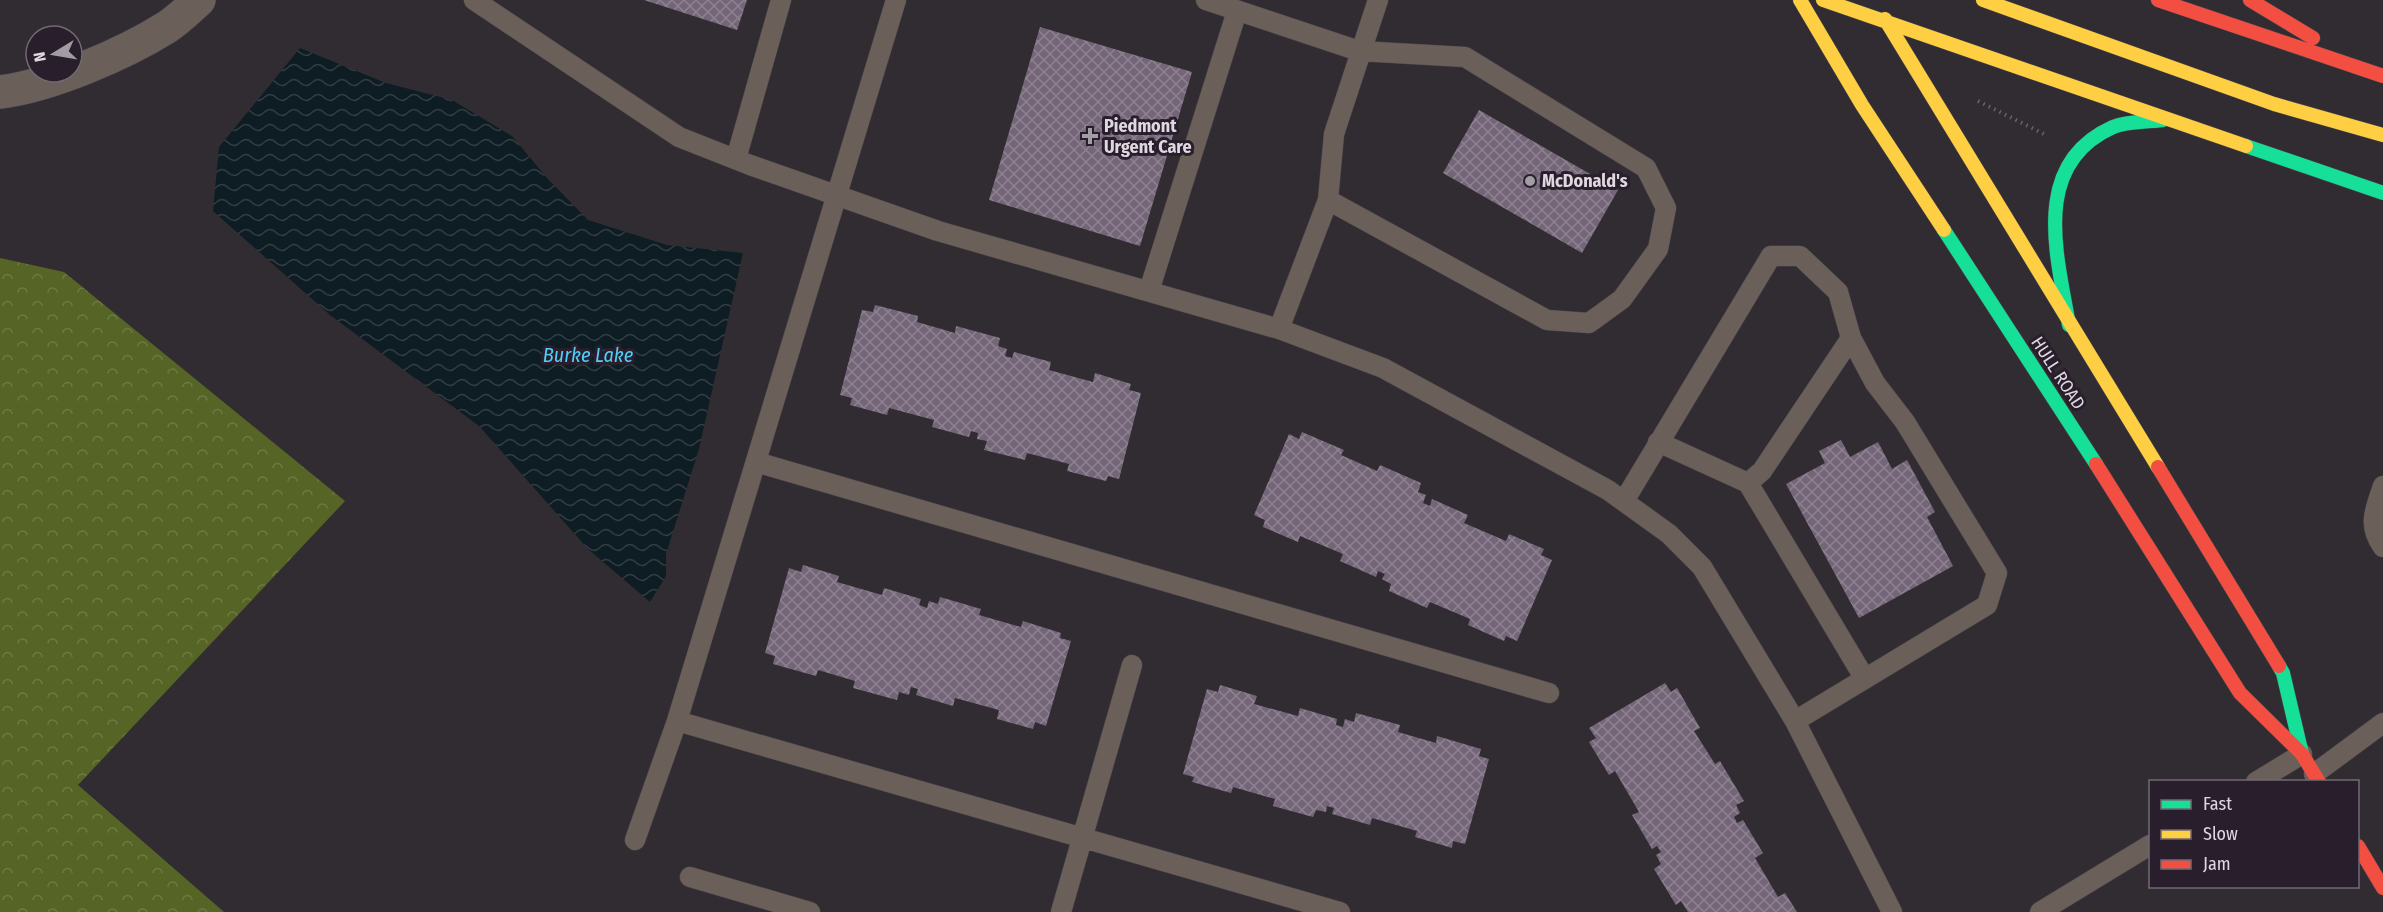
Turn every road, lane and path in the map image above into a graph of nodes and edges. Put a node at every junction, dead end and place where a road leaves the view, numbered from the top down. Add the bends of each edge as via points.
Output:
1 (199, 0) edge
2 (474, 0) edge
3 (781, 0) edge
4 (896, 0) edge
5 (1206, 0) edge
6 (1378, 0) edge
7 (1800, 0) edge
8 (1823, 0) edge
9 (1873, 0) edge
10 (1983, 0) edge
11 (2158, 0) edge
12 (2250, 0) edge
13 (1237, 11) junction
14 (1885, 20) junction
15 (1359, 51) junction
16 (2366, 70) junction
17 (2383, 76) edge
18 (0, 92) edge
19 (1969, 97) dead end
20 (2169, 119) junction
21 (2383, 135) edge
22 (2055, 140) dead end
23 (736, 159) junction
24 (2375, 190) edge
25 (837, 196) junction
26 (1328, 200) junction
27 (2383, 211) edge
28 (1149, 291) junction
29 (2068, 325) junction
30 (1279, 329) junction
31 (1851, 338) junction
32 (1658, 442) junction
33 (756, 462) junction
34 (1748, 483) junction
35 (2383, 486) edge
36 (1624, 501) junction
37 (2383, 547) edge
38 (1132, 665) dead end
39 (1865, 679) junction
40 (1549, 693) dead end
41 (677, 721) junction
42 (1795, 721) junction
43 (2383, 723) edge
44 (2302, 753) junction
45 (2317, 778) edge
46 (2259, 780) edge
47 (1083, 836) junction
48 (635, 840) dead end
49 (2149, 846) edge
50 (2359, 848) edge
51 (690, 877) dead end
52 (2383, 888) edge
53 (810, 912) edge
54 (1061, 912) edge
55 (1340, 912) edge
56 (1892, 912) edge
57 (2040, 912) edge

1 - 18 street via 168,27 94,64 28,89
2 - 23 lane via 679,138
3 - 23 lane
4 - 25 lane
5 - 13 lane
6 - 15 lane
7 - 44 main road, HULL ROAD via 1862,105 2240,693
8 - 14 main road
9 - 14 main road, HULL ROAD
10 - 21 main road via 2274,104
11 - 16 main road
12 - 16 main road
13 - 15 lane
13 - 28 lane
14 - 20 main road
14 - 29 main road, HULL ROAD
15 - 26 lane via 1334,134
15 - 26 lane via 1465,57 1646,168 1666,208 1658,249 1622,299 1589,323 1547,320
16 - 17 main road
19 - 22 path
20 - 24 main road
20 - 29 main road via 2114,127 2086,143 2064,169 2054,198
23 - 25 lane
24 - 27 lane
25 - 28 lane via 938,231
25 - 33 lane
26 - 30 lane
28 - 30 lane
29 - 44 main road, HULL ROAD via 2283,673
30 - 36 lane via 1383,368
31 - 32 lane via 1838,291 1800,256 1771,256
31 - 34 lane via 1762,471
31 - 39 lane via 1997,573 1987,606
32 - 34 lane
32 - 36 lane
33 - 40 lane
33 - 41 lane
34 - 39 lane
35 - 37 lane via 2373,515 2374,535
36 - 42 lane via 1669,534 1702,567
38 - 47 lane
39 - 42 lane
41 - 47 lane
41 - 48 lane
42 - 56 lane
43 - 45 lane
44 - 45 main road, HULL ROAD
44 - 46 lane
47 - 54 lane
47 - 55 lane
49 - 57 lane
50 - 52 main road
51 - 53 lane

